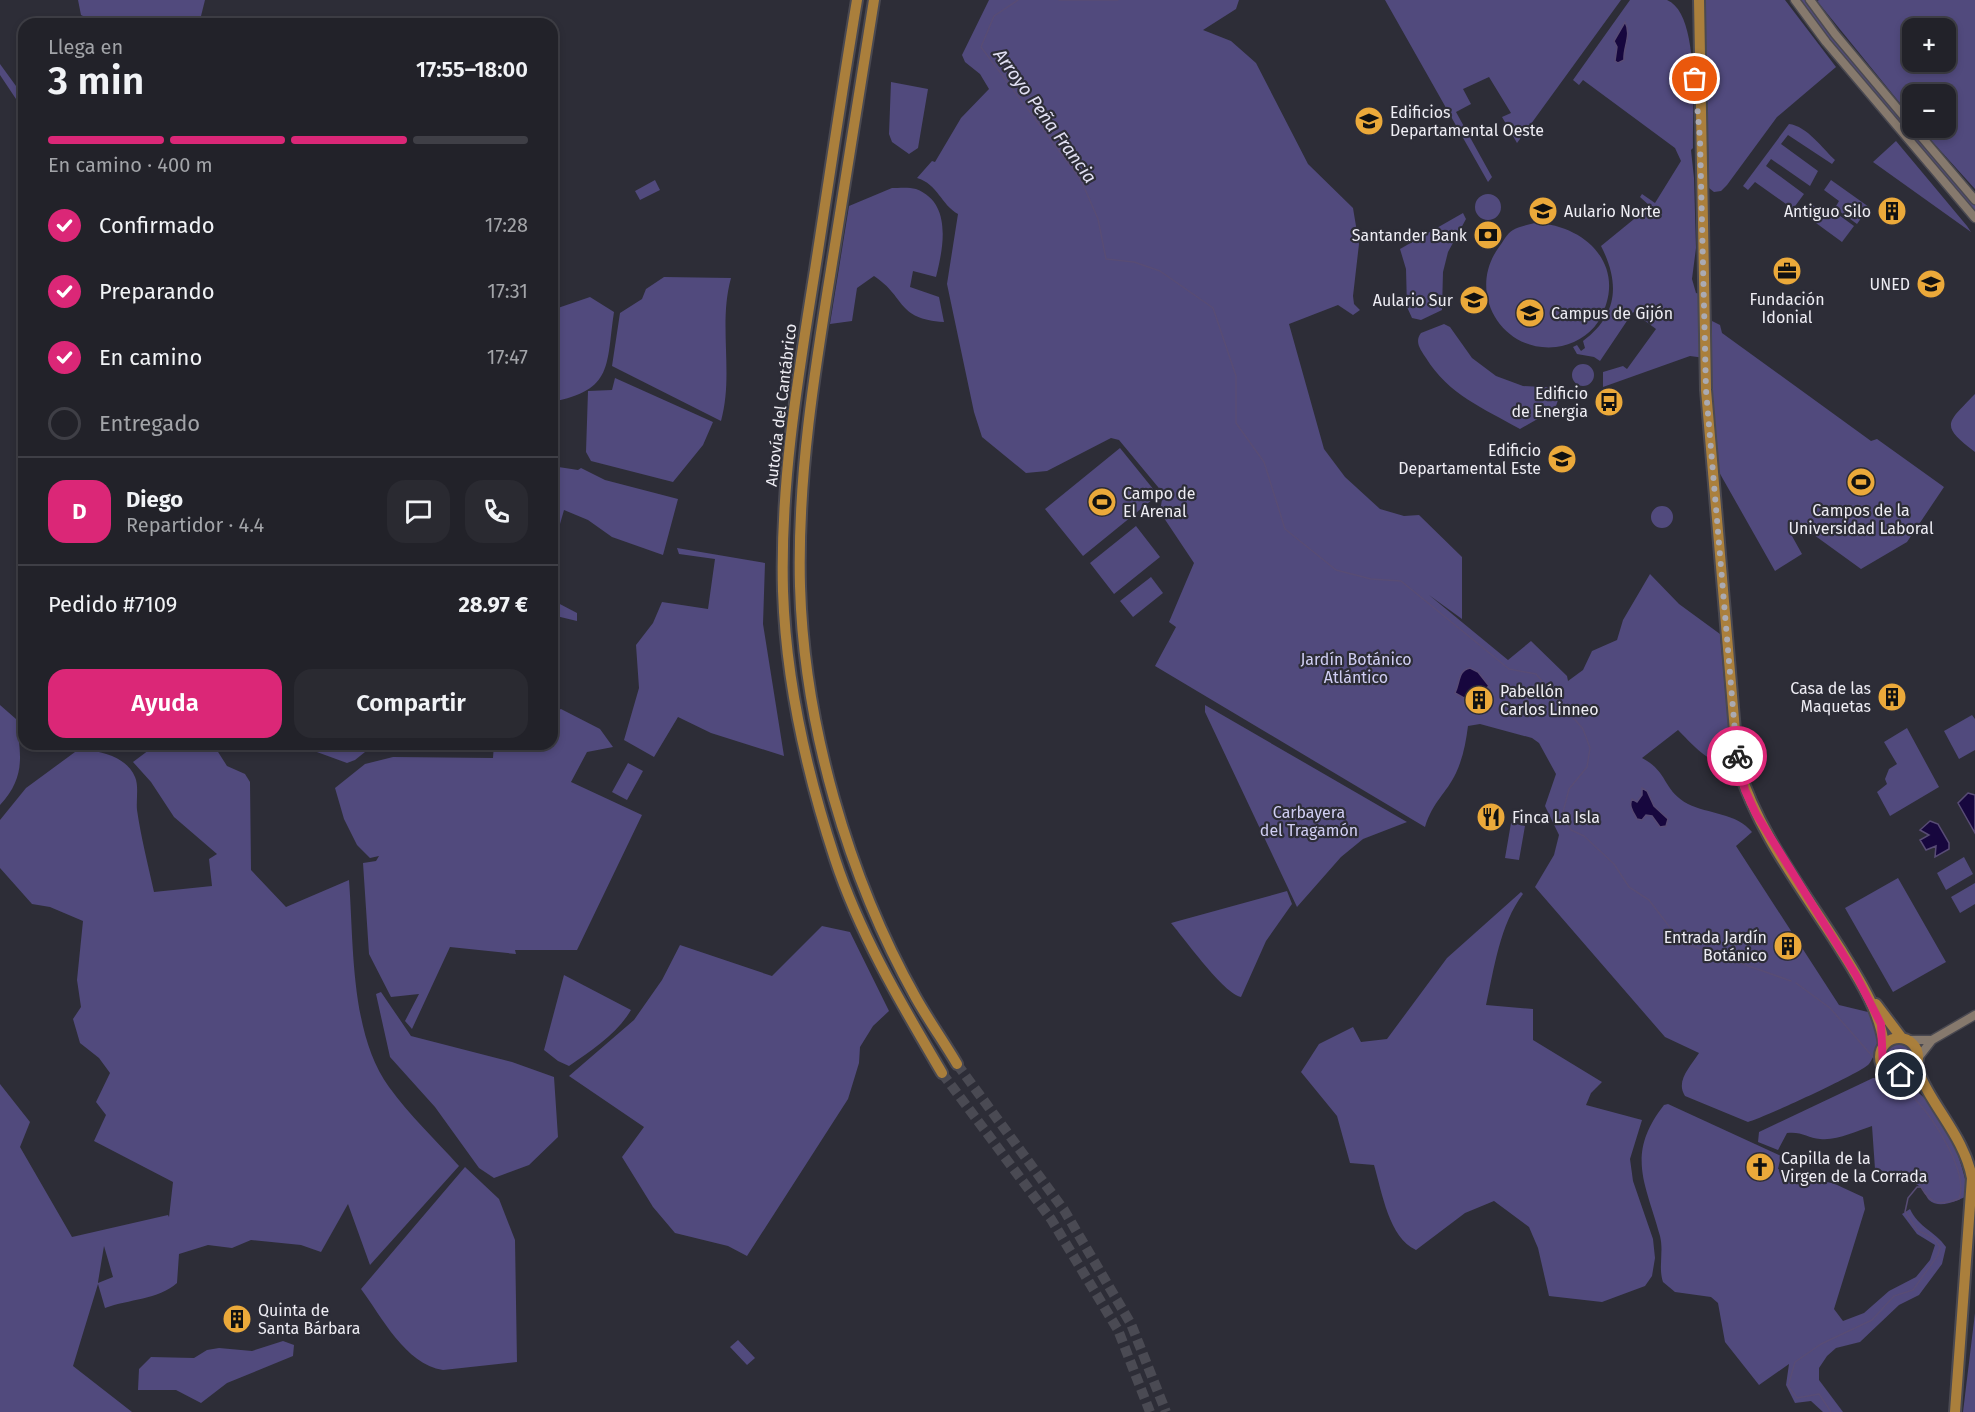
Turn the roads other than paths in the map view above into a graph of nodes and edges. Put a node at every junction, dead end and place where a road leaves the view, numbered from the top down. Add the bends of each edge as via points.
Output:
1 (851, 0) edge
2 (857, 0) edge
3 (874, 0) edge
4 (1694, 0) edge
5 (1699, 0) edge
6 (1795, 0) edge
7 (1810, 0) edge
8 (1902, 114) edge
9 (837, 130) junction
10 (1922, 138) edge
11 (1700, 139) junction
12 (1975, 200) edge
13 (1975, 218) edge
14 (1856, 975) junction
15 (1975, 1016) edge
16 (1905, 1039) junction
17 (1932, 1040) junction
18 (1884, 1045) junction
19 (1917, 1062) junction
20 (957, 1064) tunnel mouth
21 (942, 1073) tunnel mouth
22 (1901, 1075) junction
23 (1933, 1098) junction
24 (1955, 1412) edge

1 - 9 highway
2 - 9 highway, Autovía del Cantábrico
3 - 20 highway, Autovía del Cantábrico via 807,431 800,588 807,668 826,767 852,854 916,997
4 - 11 highway via 1695,101
5 - 11 highway
6 - 13 street
7 - 8 street
9 - 21 highway, Autovía del Cantábrico via 789,440 783,595 791,672 811,777 836,862 866,934
10 - 12 street
11 - 14 highway via 1706,390 1738,766 1756,814
14 - 16 highway
14 - 18 highway via 1881,1024
15 - 17 street
16 - 17 street
16 - 18 highway
16 - 19 highway via 1916,1048
17 - 19 street
18 - 22 highway via 1883,1066 1894,1075
19 - 22 highway via 1912,1070
19 - 23 highway
22 - 23 highway
23 - 24 highway via 1958,1136 1972,1178

